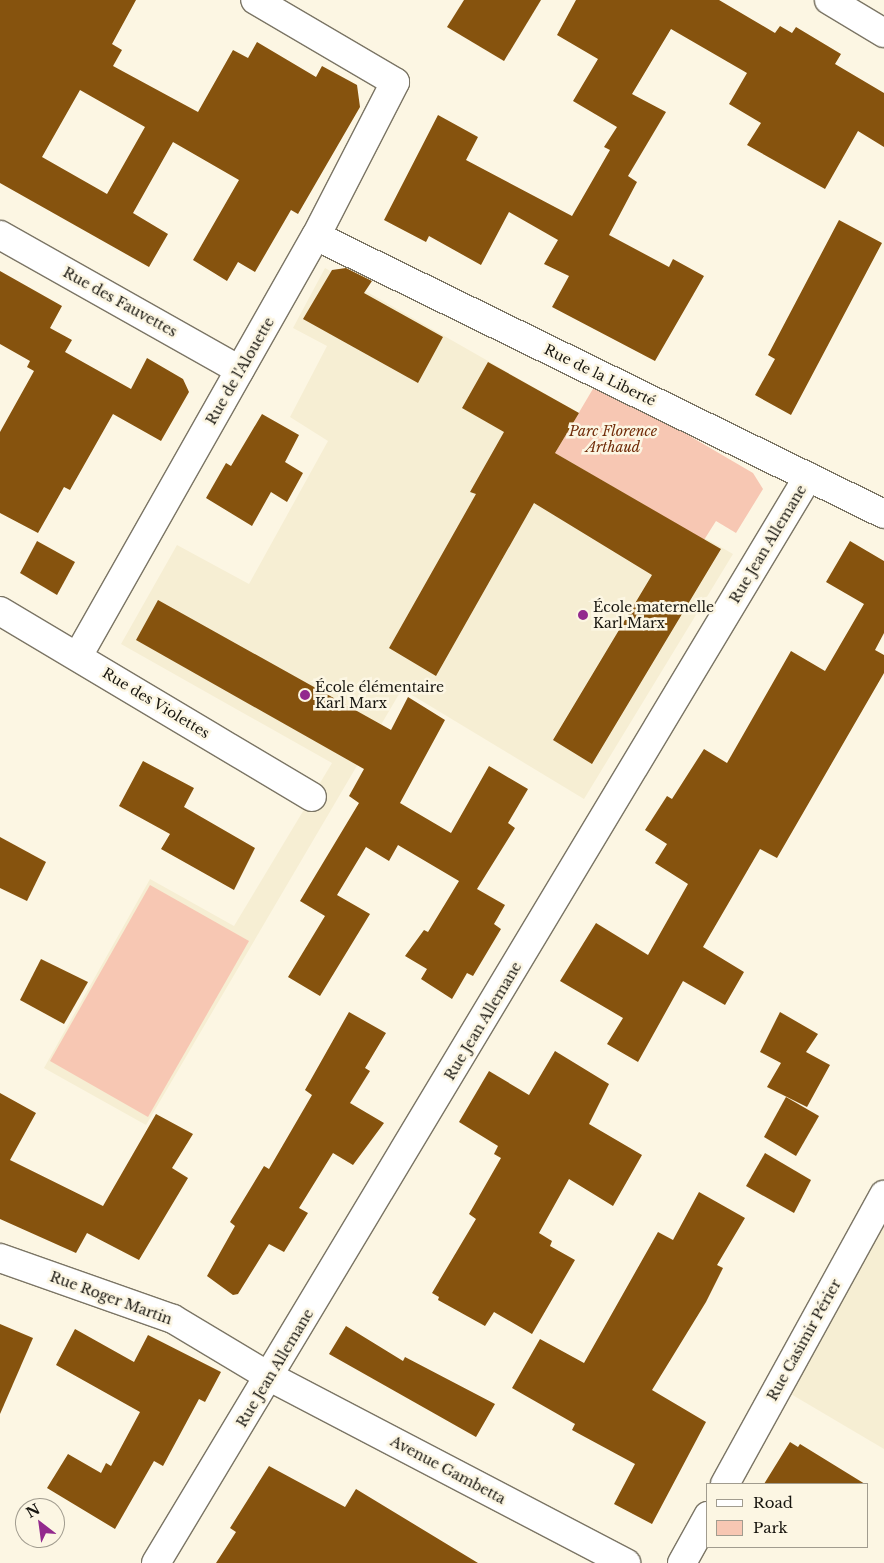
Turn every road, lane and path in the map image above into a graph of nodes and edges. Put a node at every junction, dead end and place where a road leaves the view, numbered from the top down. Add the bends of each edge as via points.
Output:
1 (255, 0) edge
2 (829, 0) edge
3 (884, 33) edge
4 (0, 235) edge
5 (316, 236) junction
6 (240, 370) junction
7 (808, 477) junction
8 (884, 514) edge
9 (0, 611) edge
10 (78, 656) junction
11 (312, 797) dead end
12 (884, 1195) edge
13 (0, 1258) edge
14 (270, 1377) junction
15 (726, 1483) edge
16 (706, 1520) edge
17 (156, 1563) edge
18 (626, 1563) edge
19 (682, 1563) edge

1 - 5 street, Rue de l'Alouette via 394,82
2 - 3 street
4 - 6 street, Rue des Fauvettes
5 - 6 street, Rue de l'Alouette
5 - 7 street, Rue de la Liberté
6 - 10 street, Rue de l'Alouette
7 - 8 street, Rue de la Liberté
7 - 14 street, Rue Jean Allemane
9 - 10 street, Rue des Violettes
10 - 11 street, Rue des Violettes
12 - 15 street, Rue Casimir Périer
13 - 14 street, Rue Roger Martin via 174,1319
14 - 17 street, Rue Jean Allemane
14 - 18 street, Avenue Gambetta
16 - 19 street

